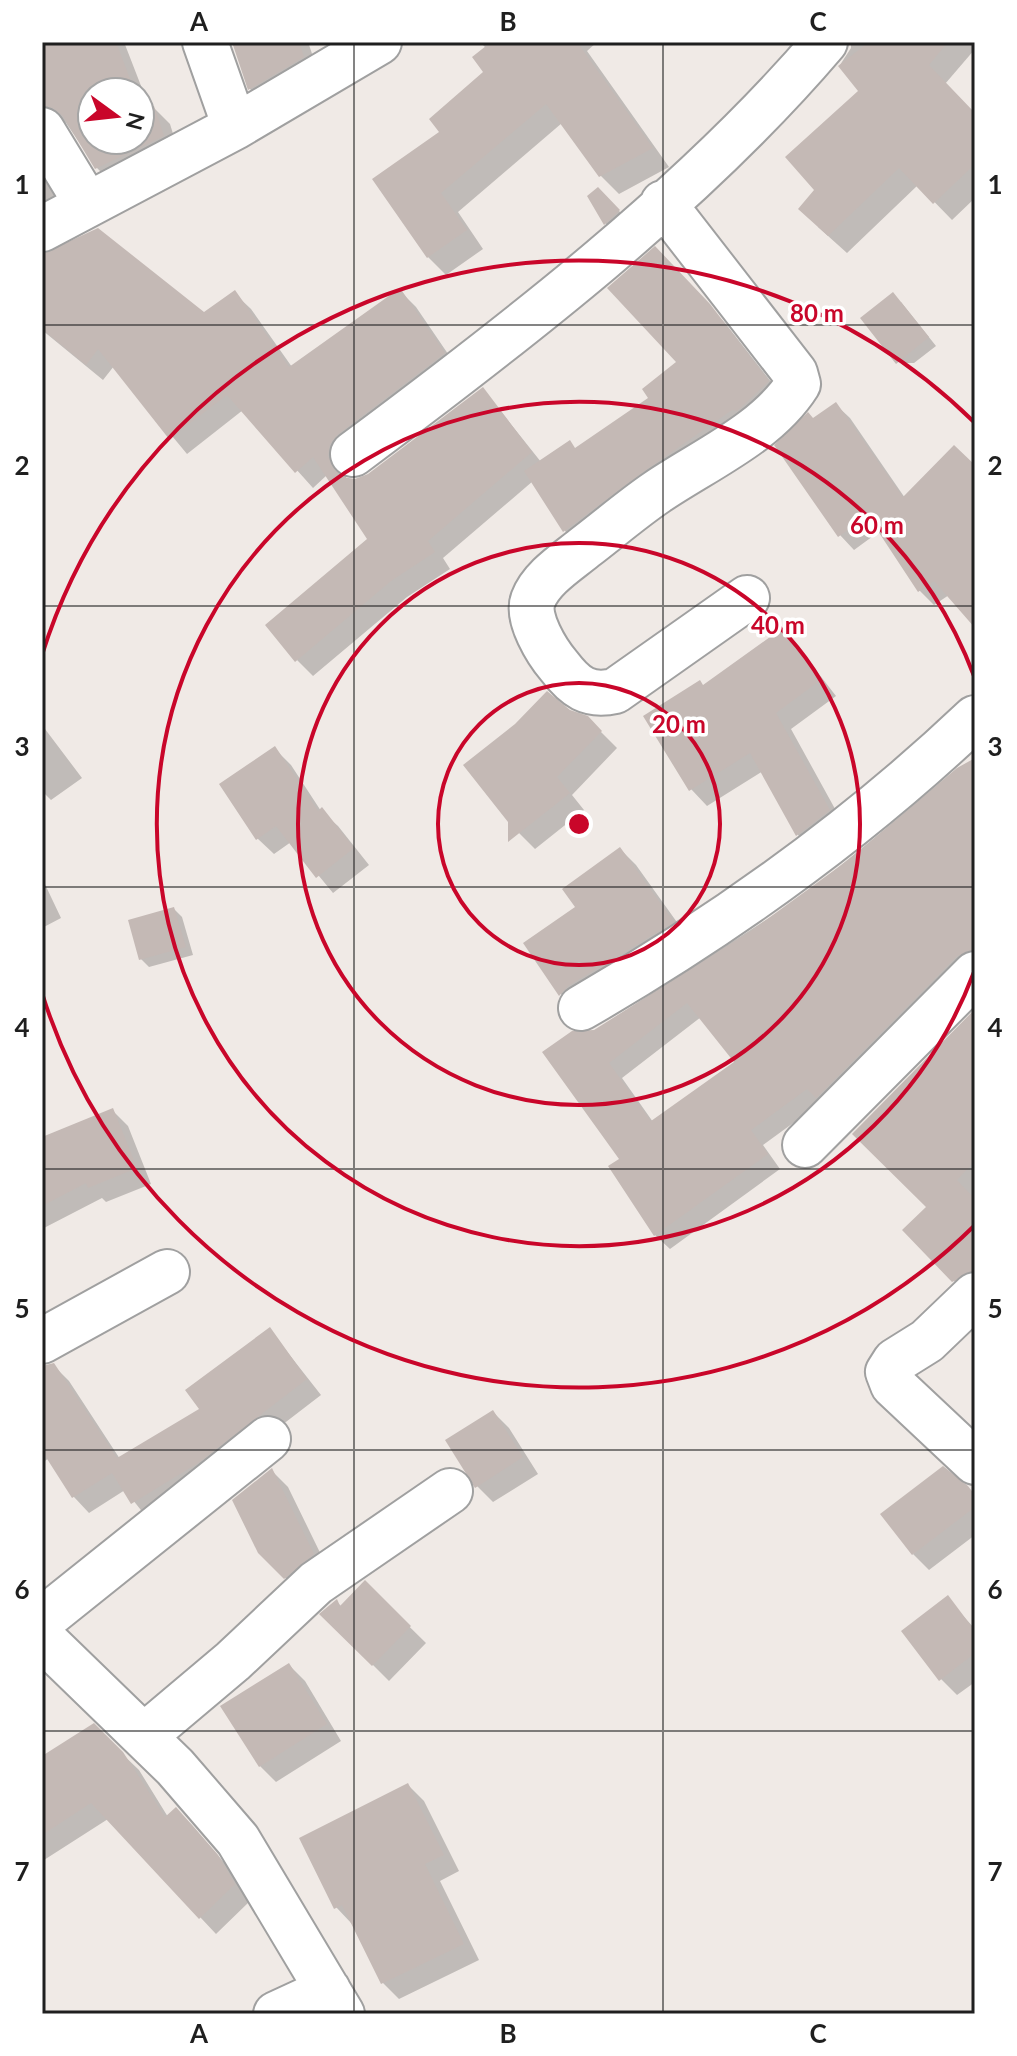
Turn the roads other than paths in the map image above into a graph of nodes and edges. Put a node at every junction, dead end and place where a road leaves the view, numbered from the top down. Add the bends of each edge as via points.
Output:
1 (205, 42) edge
2 (379, 42) edge
3 (825, 42) edge
4 (235, 127) junction
5 (42, 130) edge
6 (663, 203) junction
7 (87, 204) junction
8 (42, 229) edge
9 (353, 454) dead end
10 (747, 598) dead end
11 (975, 718) edge
12 (975, 974) edge
13 (581, 1008) dead end
14 (805, 1145) dead end
15 (167, 1272) dead end
16 (975, 1295) edge
17 (42, 1341) edge
18 (268, 1439) dead end
19 (975, 1462) edge
20 (450, 1491) dead end
21 (42, 1620) edge
22 (42, 1638) edge
23 (144, 1736) junction
24 (335, 2002) edge
25 (276, 2014) edge

1 - 4 street
2 - 4 street
3 - 6 street via 740,134
4 - 7 street
5 - 7 street
6 - 9 street
6 - 10 street via 795,373 798,384 744,438 639,504 564,564 541,587 530,614 557,665 582,691 598,695 615,691
7 - 8 street
11 - 13 street via 854,825 775,884 656,965
12 - 14 street
15 - 17 street
16 - 19 street via 888,1372 893,1385
18 - 21 street
20 - 23 street via 316,1583
22 - 23 street
23 - 24 street via 238,1840
24 - 25 street

